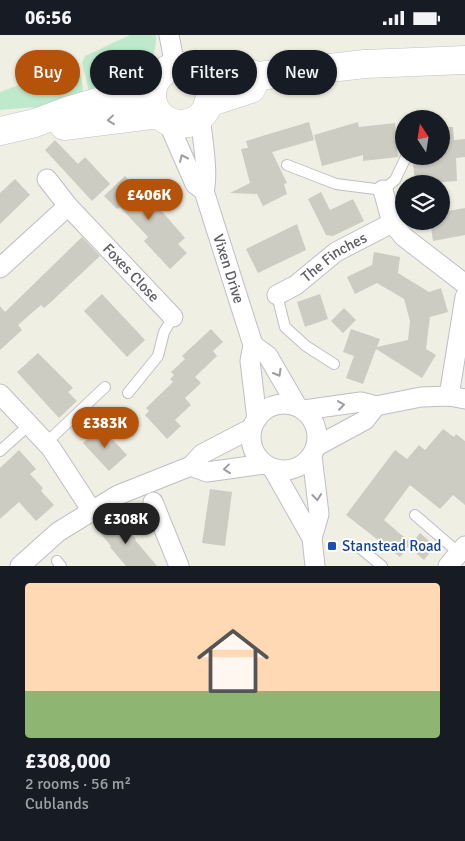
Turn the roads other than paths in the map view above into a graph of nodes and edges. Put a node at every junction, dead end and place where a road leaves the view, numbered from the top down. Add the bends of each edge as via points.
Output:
1 (169, 35) edge
2 (172, 54) edge
3 (465, 61) edge
4 (172, 67) edge
5 (162, 74) edge
6 (258, 76) joint
7 (122, 95) edge
8 (152, 95) edge
9 (206, 95) edge
10 (204, 109) junction
11 (163, 117) junction
12 (35, 123) junction
13 (0, 131) edge
14 (287, 165) dead end
15 (402, 165) edge
16 (47, 179) dead end
17 (383, 190) junction
18 (204, 191) junction
19 (68, 206) junction
20 (392, 223) junction
21 (0, 268) edge
22 (465, 284) edge
23 (277, 295) joint
24 (465, 297) edge
25 (173, 317) joint
26 (253, 345) junction
27 (334, 364) dead end
28 (105, 387) dead end
29 (128, 393) dead end
30 (0, 394) edge
31 (457, 397) edge
32 (376, 406) junction
33 (301, 408) junction
34 (254, 423) junction
35 (28, 425) junction
36 (46, 443) junction
37 (0, 451) edge
38 (315, 451) junction
39 (191, 466) junction
40 (269, 466) junction
41 (153, 502) dead end
42 (92, 511) junction
43 (415, 515) dead end
44 (312, 538) junction
45 (360, 548) dead end
46 (457, 555) edge
47 (20, 566) edge
48 (179, 566) edge
49 (315, 566) edge
50 (382, 566) edge

1 - 2 street
3 - 6 main road via 365,64
4 - 5 main road
6 - 10 main road via 251,89
7 - 12 main road
8 - 11 main road
9 - 10 main road
10 - 11 main road via 187,123
10 - 18 street, Vixen Drive via 202,150 208,177
11 -> 12 main road via 61,127
18 -> 11 street, Vixen Drive via 194,184
12 - 13 main road
14 - 17 lane via 336,184
15 - 17 lane via 395,180
16 - 19 street, Foxes Close
17 - 20 street
18 - 26 street, Vixen Drive
19 - 21 street
19 - 25 street, Foxes Close
20 - 22 street via 404,237
20 - 23 street, The Finches via 336,252 296,285
23 - 27 lane via 285,327 306,346
24 - 31 street
25 - 29 lane via 164,331 158,356
26 -> 33 street via 268,356
26 - 34 street, Vixen Drive via 250,361
28 - 36 lane
30 - 35 street
31 - 32 street via 421,397
33 -> 32 street via 361,402
32 - 38 street via 365,420
33 - 34 street via 289,404 272,406
33 - 38 street via 315,423 318,434
34 - 39 street via 202,453
34 - 40 street via 252,447
35 - 36 street
35 - 37 lane
36 - 42 street
38 - 40 street via 304,464 294,469
38 -> 44 street via 319,514
40 -> 39 street via 207,472
39 - 42 street via 118,495
40 - 44 street
41 - 48 street
42 - 47 street via 58,532
43 - 46 lane
44 - 49 street
45 - 50 lane

